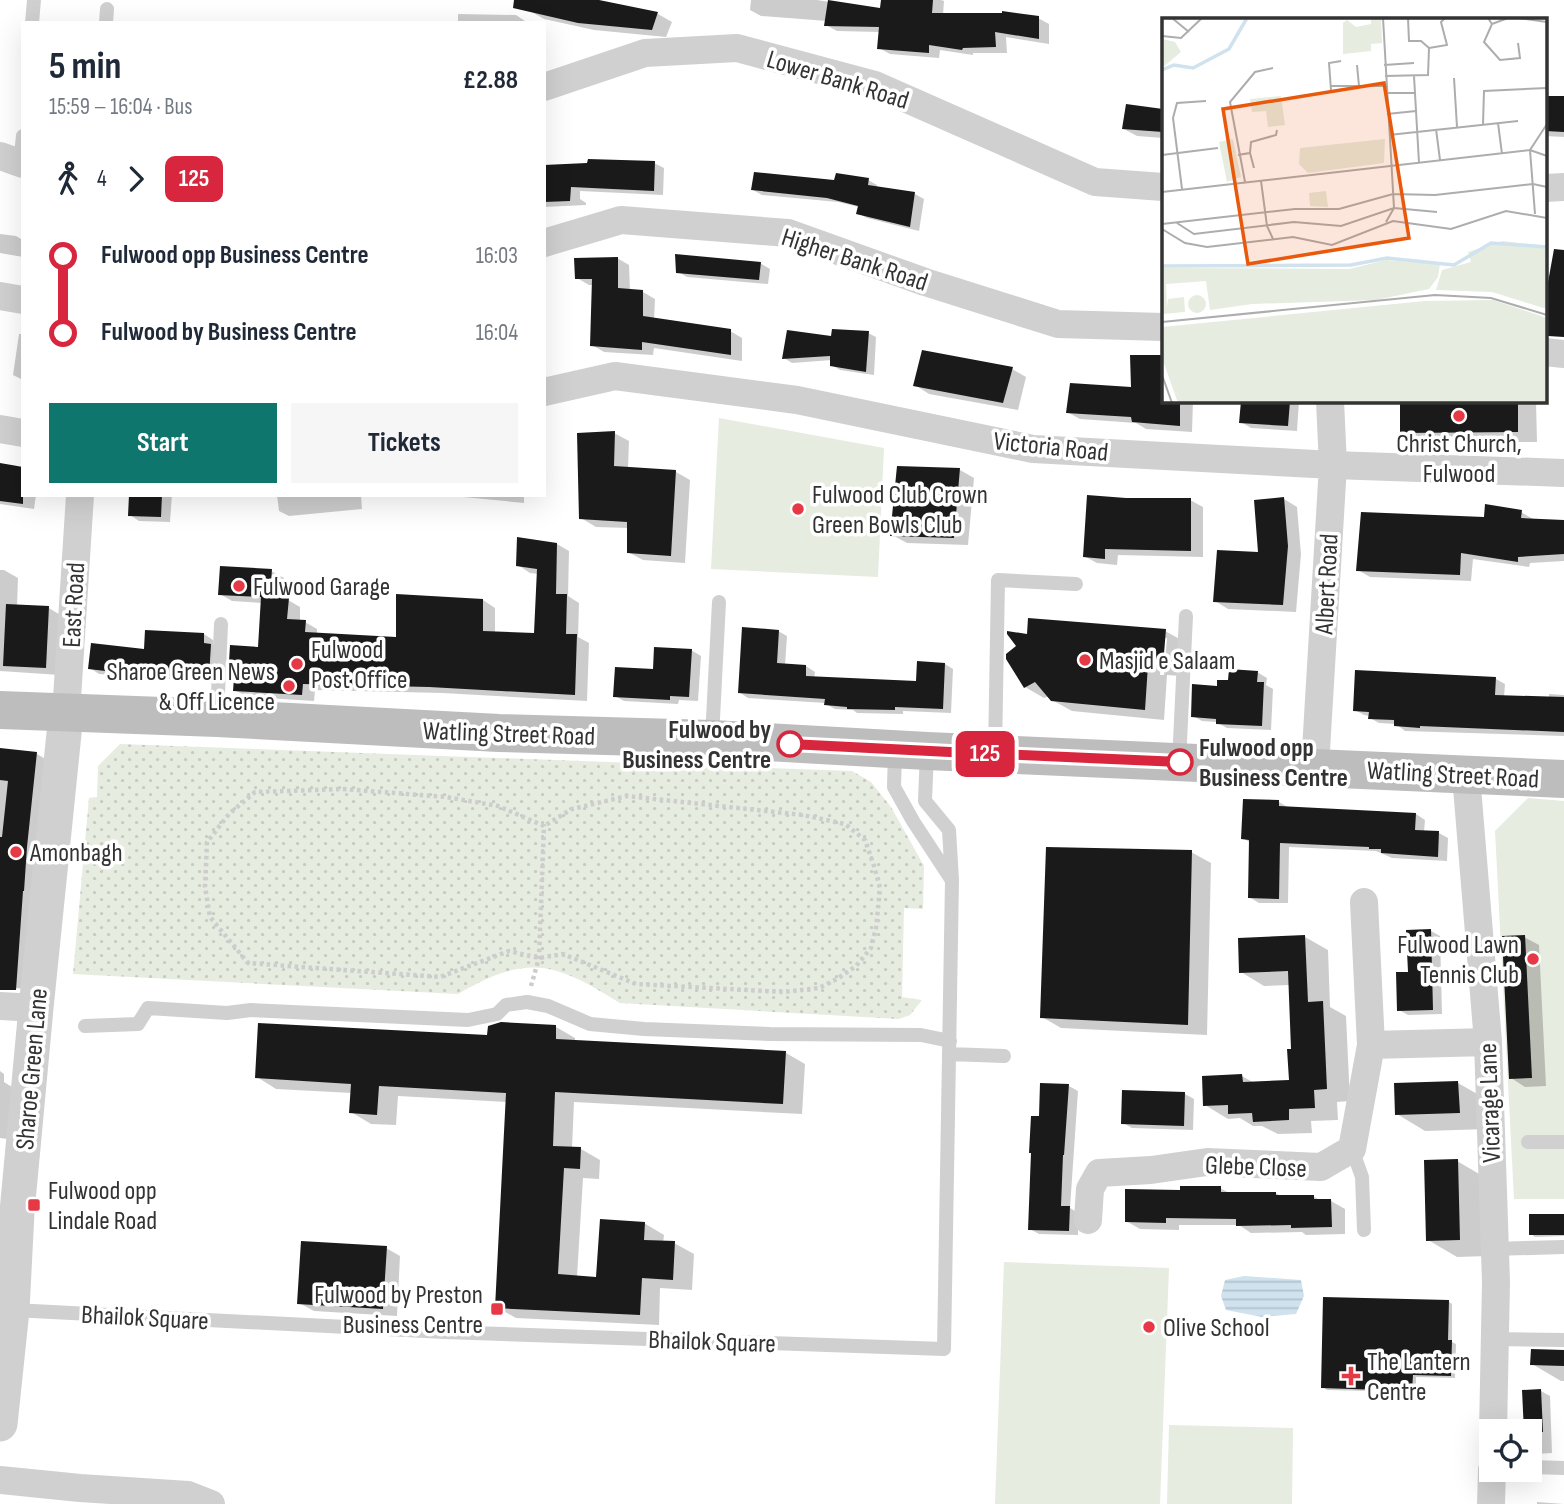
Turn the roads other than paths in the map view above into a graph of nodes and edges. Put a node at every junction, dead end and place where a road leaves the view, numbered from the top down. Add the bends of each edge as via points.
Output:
1 (34, 0) edge
2 (32, 21) edge
3 (546, 86) edge
4 (1162, 187) edge
5 (1564, 187) edge
6 (1546, 188) edge
7 (546, 242) edge
8 (0, 296) edge
9 (21, 300) edge
10 (1162, 327) edge
11 (1546, 352) edge
12 (1564, 354) edge
13 (546, 392) edge
14 (1330, 402) edge
15 (0, 429) edge
16 (21, 433) edge
17 (1333, 465) junction
18 (1564, 473) edge
19 (80, 497) edge
20 (1076, 584) dead end
21 (719, 602) dead end
22 (1186, 616) dead end
23 (220, 624) dead end
24 (0, 710) edge
25 (66, 714) junction
26 (217, 718) junction
27 (712, 739) junction
28 (911, 750) junction
29 (995, 754) junction
30 (1180, 762) junction
31 (1315, 768) junction
32 (1466, 775) junction
33 (1564, 779) edge
34 (952, 880) junction
35 (1364, 902) dead end
36 (0, 1006) edge
37 (36, 1007) junction
38 (85, 1026) dead end
39 (1488, 1042) junction
40 (1371, 1045) junction
41 (949, 1047) junction
42 (1003, 1056) dead end
43 (1528, 1142) dead end
44 (1564, 1142) edge
45 (1352, 1149) junction
46 (9, 1211) edge
47 (1088, 1220) dead end
48 (1364, 1230) dead end
49 (1564, 1247) edge
50 (1493, 1249) junction
51 (12, 1310) junction
52 (1494, 1339) junction
53 (1564, 1339) edge
54 (1, 1413) edge
55 (1493, 1419) edge
56 (1542, 1467) edge
57 (1564, 1468) edge
58 (0, 1480) edge
59 (1491, 1482) edge
60 (80, 1496) edge
61 (211, 1504) edge
62 (1490, 1504) edge

1 - 2 lane
3 - 4 street, Lower Bank Road via 645,53 737,48 875,85 1095,182
5 - 6 street
7 - 10 street, Higher Bank Road via 621,220 788,233 1058,324
8 - 9 street
11 - 12 street
13 - 17 street, Victoria Road via 615,376 797,400 1033,449
14 - 17 street, Albert Road
15 - 16 street
17 - 18 street, Victoria Road
17 - 31 street, Albert Road
19 - 25 street, East Road
20 - 29 lane via 998,580
21 - 27 lane
22 - 30 lane
23 - 26 lane
24 - 25 main road, Watling Street Road
25 - 26 main road, Watling Street Road
25 - 37 street, Sharoe Green Lane
26 - 27 main road, Watling Street Road
27 - 28 main road, Watling Street Road
28 - 29 main road, Watling Street Road
28 - 34 lane, Bhailok Square via 925,801 948,830
28 - 34 lane via 894,787
29 - 30 main road, Watling Street Road
30 - 31 main road, Watling Street Road
31 - 32 main road, Watling Street Road
32 - 33 main road, Watling Street Road
32 - 39 street, Vicarage Lane
34 - 41 lane, Bhailok Square
35 - 40 street
36 - 37 street
37 - 46 street, Sharoe Green Lane
38 - 41 lane via 138,1024 148,1008 468,1020 527,1002 590,1024 770,1034 922,1035
39 - 40 street
39 - 50 street, Vicarage Lane
40 - 45 street
41 - 42 lane
41 - 51 lane, Bhailok Square via 944,1349
43 - 44 lane
45 - 47 street, Glebe Close via 1321,1167 1207,1162 1099,1173 1090,1189
45 - 48 lane via 1362,1177
46 - 51 street, Sharoe Green Lane
49 - 50 lane
50 - 52 street, Vicarage Lane
51 - 54 street, Sharoe Green Lane
52 - 53 lane
52 - 55 street, Vicarage Lane
56 - 57 lane
58 - 60 street
59 - 62 street
60 - 61 street via 188,1495

